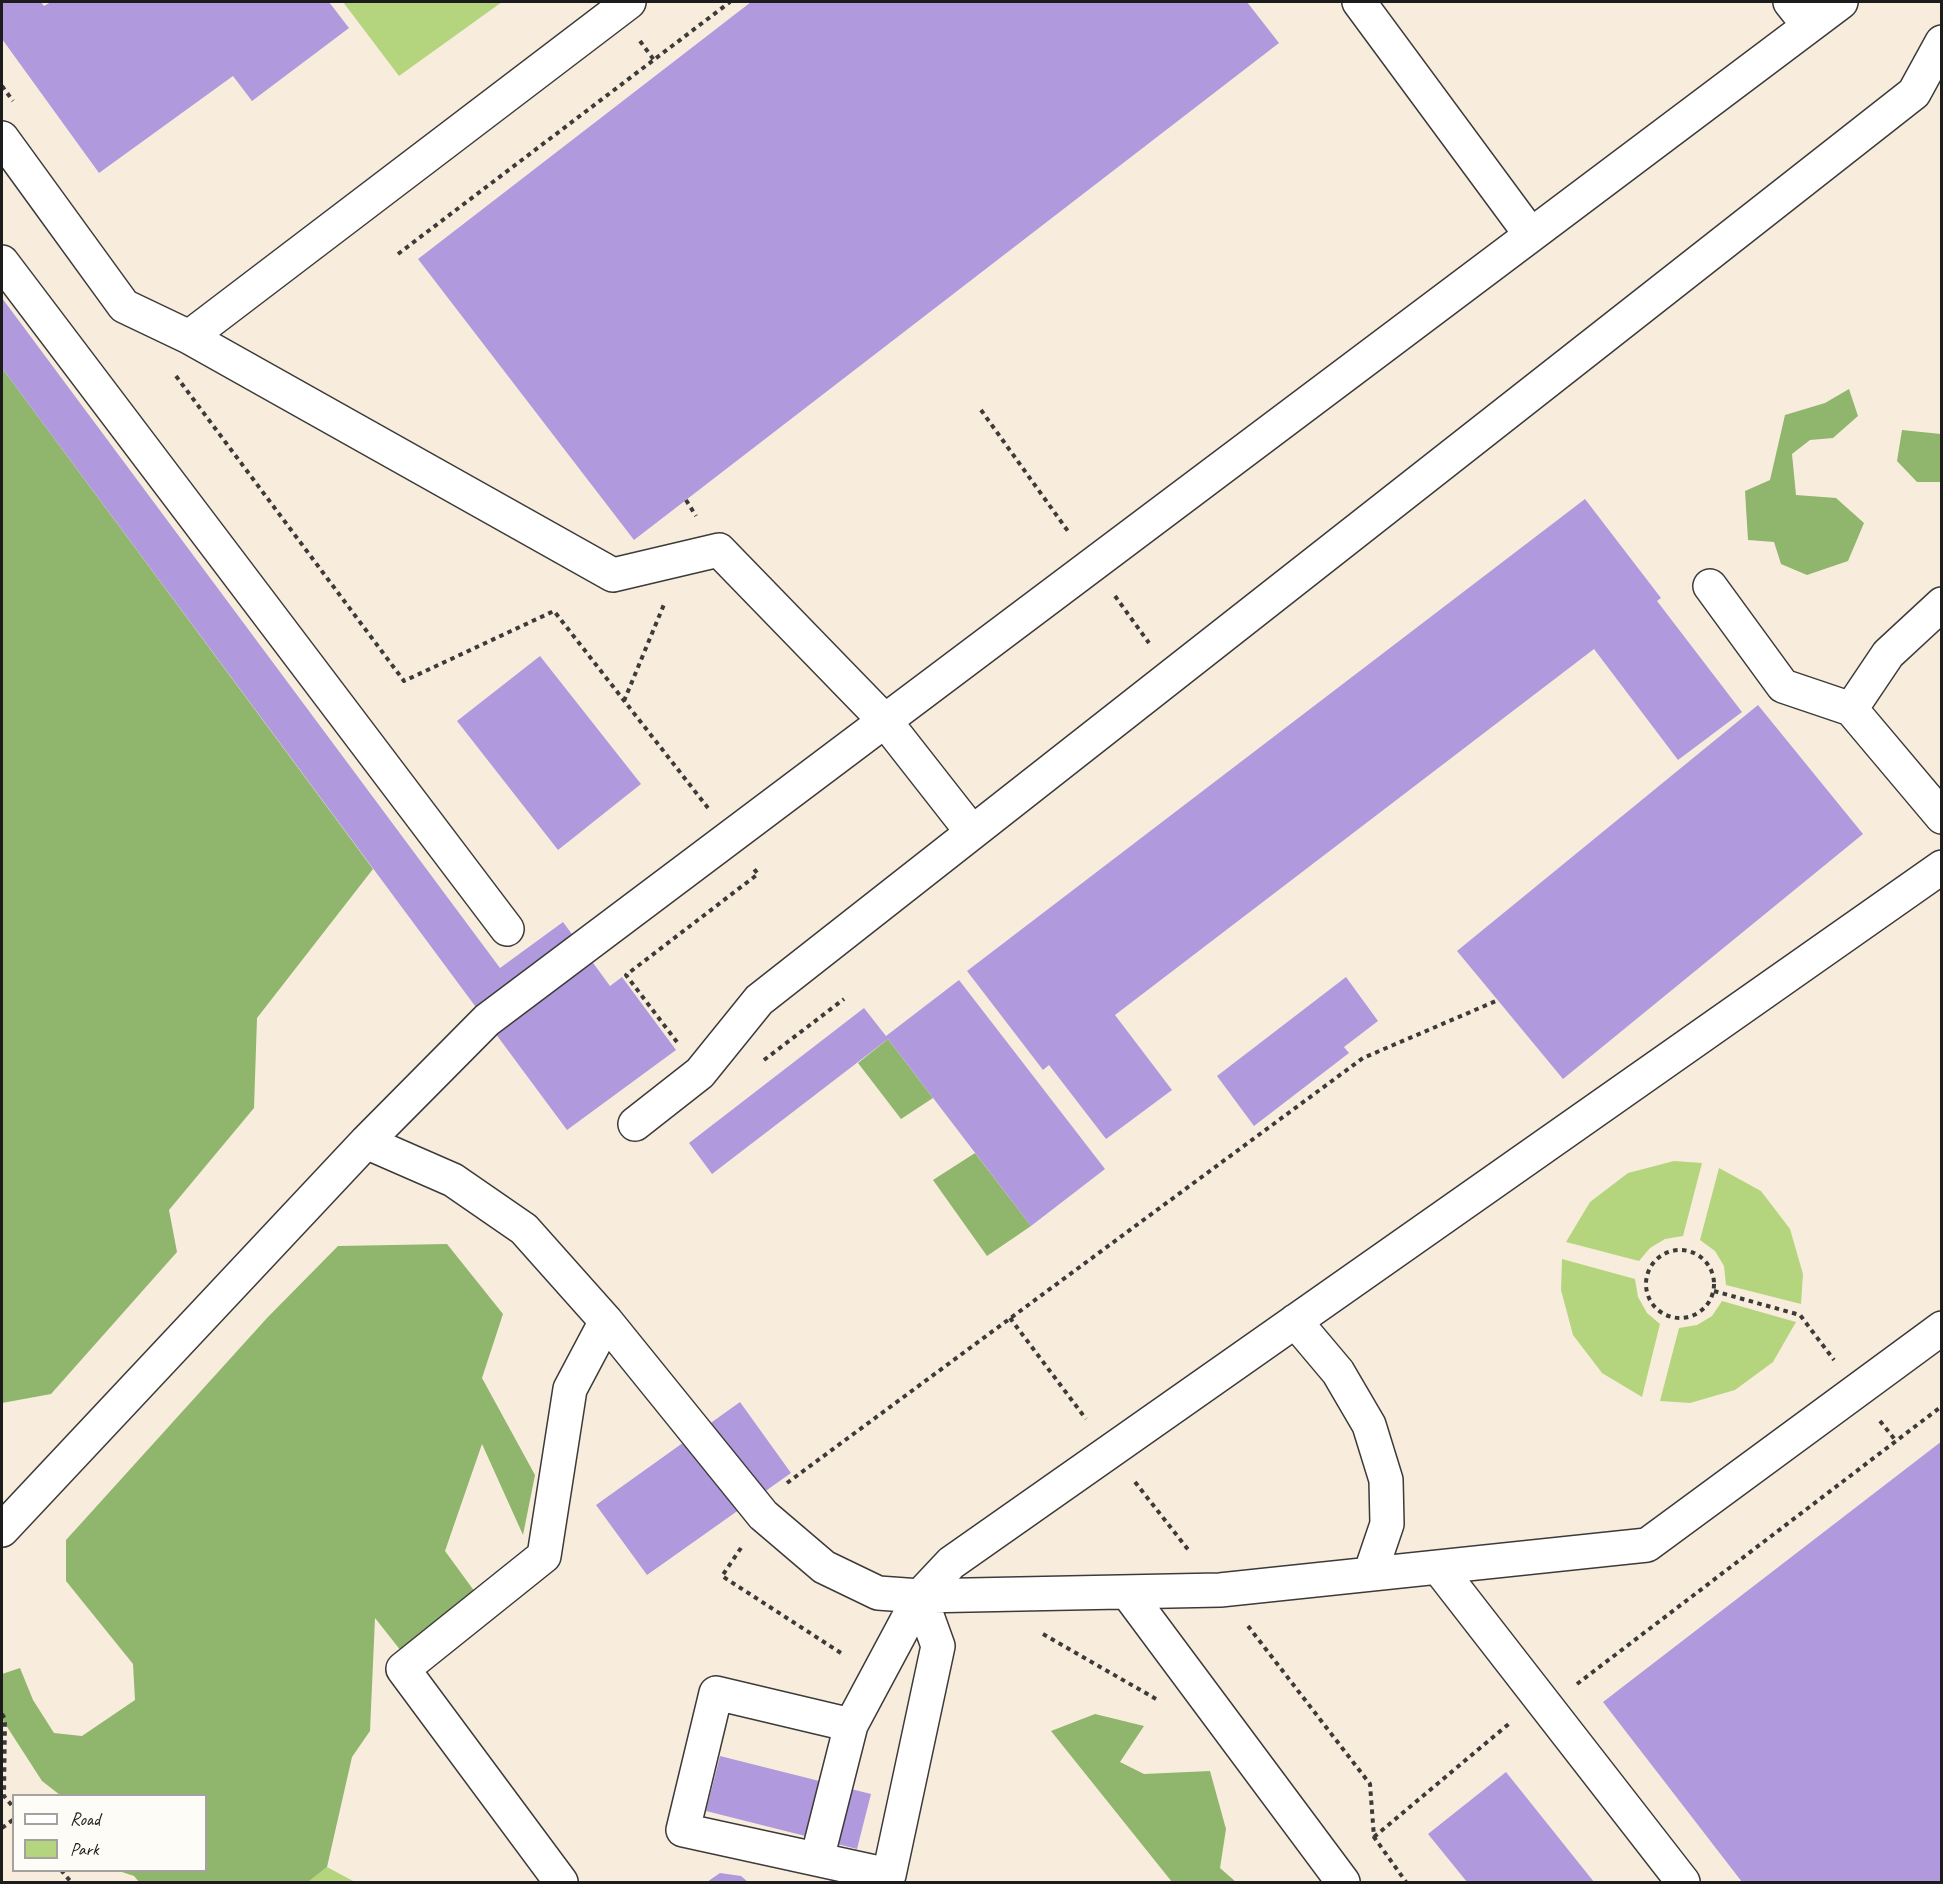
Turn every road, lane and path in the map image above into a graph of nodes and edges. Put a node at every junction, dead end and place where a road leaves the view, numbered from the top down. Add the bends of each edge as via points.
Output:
1 (730, 2) edge
2 (1359, 2) edge
3 (1841, 2) edge
4 (611, 7) edge
5 (1799, 14) edge
6 (1941, 42) edge
7 (2, 86) edge
8 (15, 104) dead end
9 (2, 138) edge
10 (1531, 235) junction
11 (398, 254) dead end
12 (2, 262) edge
13 (189, 337) junction
14 (173, 372) dead end
15 (981, 410) dead end
16 (1092, 564) junction
17 (1710, 586) dead end
18 (1941, 604) edge
19 (1151, 646) dead end
20 (1851, 709) junction
21 (885, 721) junction
22 (1941, 817) edge
23 (972, 832) junction
24 (730, 837) junction
25 (1941, 867) edge
26 (507, 929) dead end
27 (1496, 1001) dead end
28 (700, 1073) junction
29 (635, 1124) dead end
30 (366, 1142) junction
31 (1714, 1292) junction
32 (606, 1320) junction
33 (1295, 1321) junction
34 (1941, 1328) edge
35 (1857, 1391) junction
36 (1941, 1406) edge
37 (1896, 1442) junction
38 (764, 1515) junction
39 (2, 1530) edge
40 (1438, 1567) junction
41 (1370, 1574) junction
42 (1127, 1592) junction
43 (920, 1596) junction
44 (1042, 1634) dead end
45 (850, 1659) dead end
46 (1545, 1705) junction
47 (1163, 1706) dead end
48 (2, 1714) edge
49 (851, 1725) junction
50 (12, 1806) edge
51 (1374, 1837) dead end
52 (817, 1859) junction
53 (561, 1882) edge
54 (1343, 1882) edge
55 (1683, 1882) edge

1 - 11 path
2 - 10 lane
3 - 5 lane
4 - 13 lane
5 - 10 lane
6 - 23 lane via 1914,93
7 - 8 path
9 - 13 lane via 124,306
10 - 16 lane
12 - 26 lane
13 - 21 lane via 612,575 719,550
14 - 24 path via 404,681 554,610
15 - 16 path
16 - 19 path
16 - 21 lane
17 - 20 lane via 1783,686
18 - 20 lane via 1888,654
20 - 22 lane
21 - 23 lane
21 - 24 lane
23 - 28 lane via 759,1000
24 - 28 path via 758,874 626,975
24 - 30 lane via 487,1020
25 - 33 lane
27 - 38 path via 1363,1058 789,1480
28 - 29 lane
30 - 32 lane via 453,1180 524,1229
30 - 39 lane
31 - 31 path via 1714,1276 1695,1253 1680,1250 1665,1254 1653,1263 1647,1277 1647,1292 1654,1306 1666,1315 1695,1315 1708,1305
31 - 35 path via 1800,1315
32 - 38 lane
32 - 53 lane via 570,1389 544,1556 403,1669
33 - 41 lane via 1343,1381 1369,1425 1386,1480 1387,1524
33 - 43 lane via 951,1563
34 - 35 lane
35 - 37 path
35 - 40 lane via 1647,1545
36 - 37 path
37 - 46 path
38 - 43 lane via 824,1567 878,1593
38 - 45 path via 722,1575
40 - 41 lane
40 - 46 lane
41 - 42 lane via 1220,1590
42 - 43 lane
42 - 54 lane
43 - 49 lane
43 - 52 lane via 938,1646 889,1875
44 - 47 path
46 - 51 path via 1504,1726
46 - 55 lane
48 - 50 path via 4,1796
49 - 52 lane
49 - 52 lane via 716,1693 683,1830

